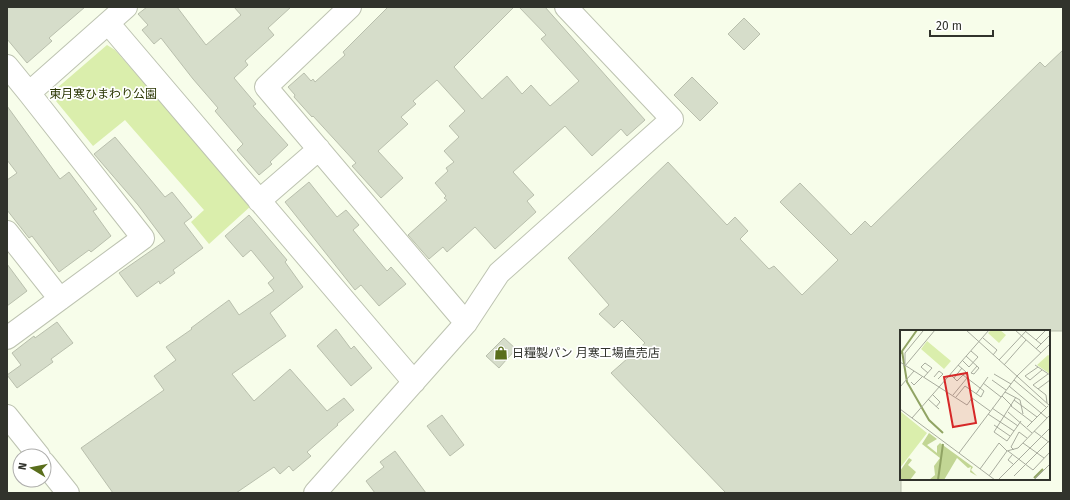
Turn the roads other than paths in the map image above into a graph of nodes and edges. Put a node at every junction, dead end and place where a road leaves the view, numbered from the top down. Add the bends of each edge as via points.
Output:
1 (126, 7) edge
2 (350, 7) edge
3 (566, 7) edge
4 (108, 23) junction
5 (7, 66) edge
6 (29, 92) junction
7 (319, 149) junction
8 (259, 201) junction
9 (7, 232) edge
10 (60, 299) junction
11 (466, 323) junction
12 (7, 338) edge
13 (414, 382) junction
14 (7, 416) edge
15 (33, 448) edge
16 (52, 473) edge
17 (68, 493) edge
18 (315, 493) edge

1 - 4 street
2 - 7 street via 266,88
3 - 11 street via 672,119 499,273
4 - 6 street
4 - 8 street
5 - 6 street
6 - 10 street via 143,238
7 - 8 street
7 - 11 street
8 - 13 street
9 - 10 street
10 - 12 street
11 - 13 street
13 - 18 street
14 - 15 street
16 - 17 street

